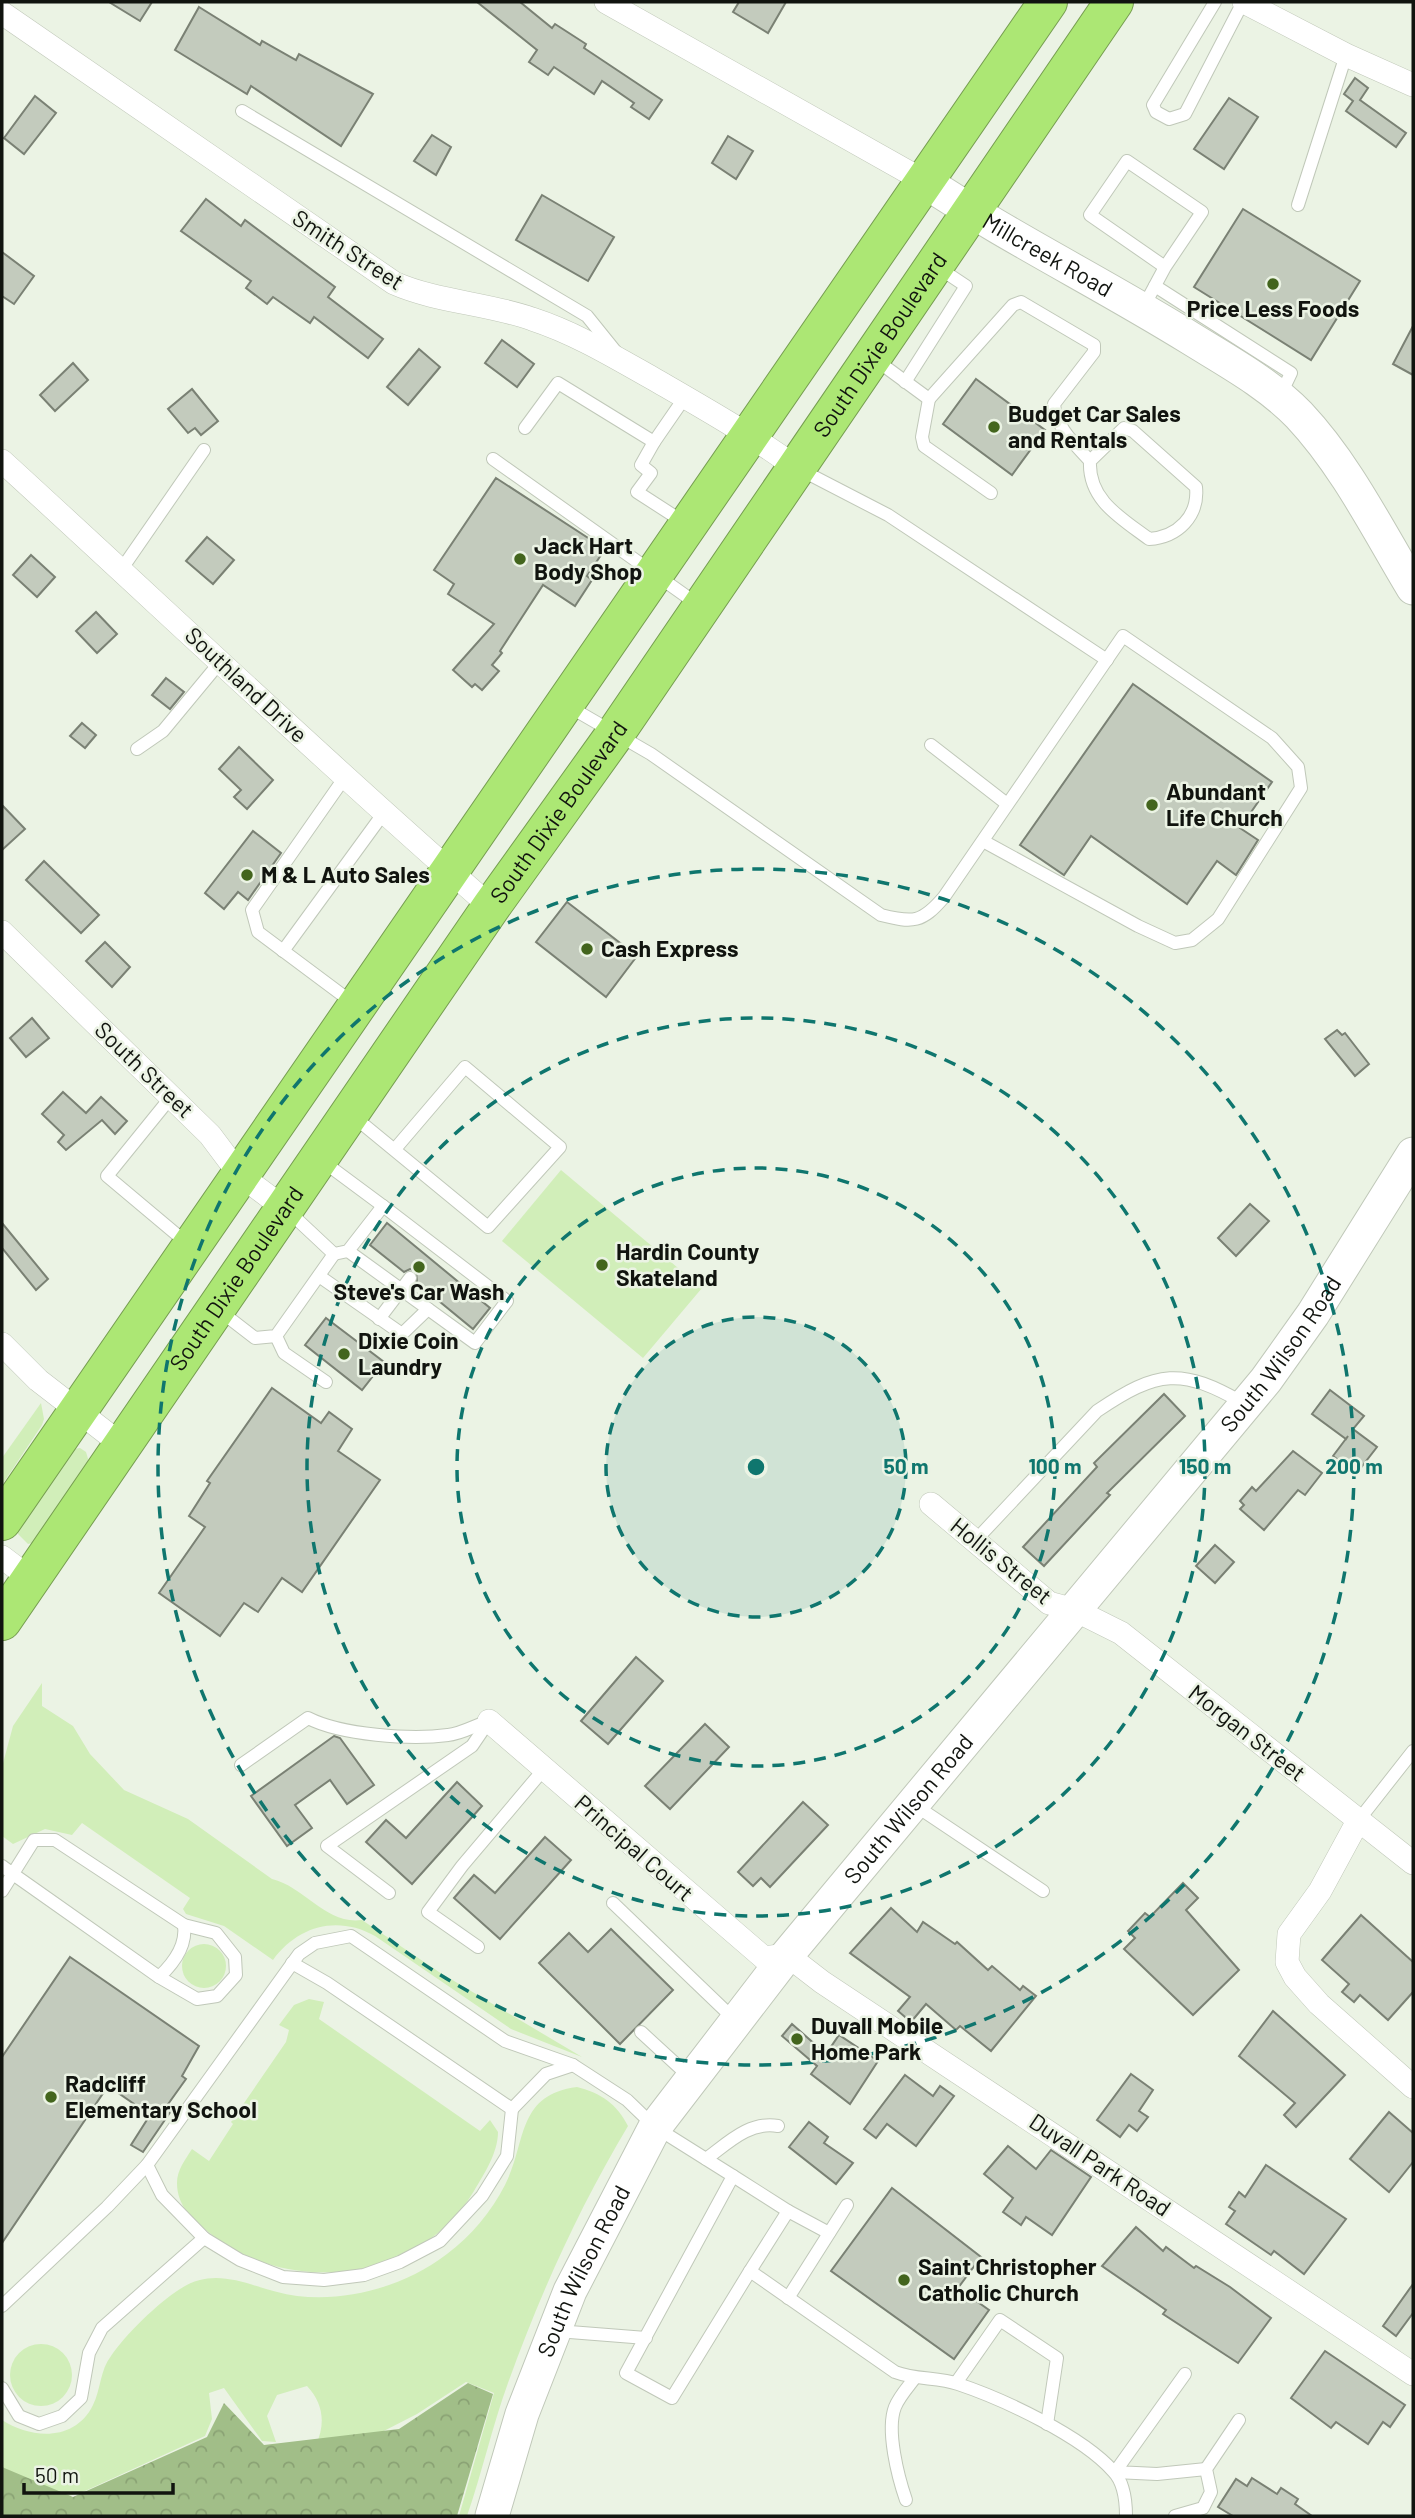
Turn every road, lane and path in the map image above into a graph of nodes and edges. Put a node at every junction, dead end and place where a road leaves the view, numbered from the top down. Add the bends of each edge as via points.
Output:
1 (606, 2) edge
2 (1048, 2) edge
3 (1114, 2) edge
4 (1215, 2) edge
5 (1244, 2) edge
6 (2, 13) edge
7 (1346, 55) junction
8 (1413, 85) edge
9 (242, 111) dead end
10 (924, 181) junction
11 (1298, 205) dead end
12 (970, 212) junction
13 (933, 265) junction
14 (1165, 267) junction
15 (1148, 297) junction
16 (870, 356) junction
17 (625, 363) junction
18 (905, 382) junction
19 (685, 397) junction
20 (929, 399) junction
21 (525, 428) dead end
22 (749, 433) junction
23 (654, 442) junction
24 (204, 450) dead end
25 (493, 459) dead end
26 (2, 461) edge
27 (1090, 461) junction
28 (797, 468) junction
29 (991, 492) dead end
30 (689, 524) junction
31 (121, 570) junction
32 (655, 574) junction
33 (1413, 588) edge
34 (700, 606) junction
35 (1107, 660) junction
36 (221, 661) junction
37 (565, 704) junction
38 (615, 734) junction
39 (932, 745) dead end
40 (137, 749) dead end
41 (345, 777) junction
42 (1007, 804) junction
43 (383, 814) junction
44 (983, 841) junction
45 (450, 872) junction
46 (491, 907) junction
47 (2, 932) edge
48 (283, 951) junction
49 (356, 1006) junction
50 (171, 1097) junction
51 (350, 1113) junction
52 (395, 1149) junction
53 (1413, 1154) edge
54 (319, 1158) junction
55 (240, 1175) junction
56 (383, 1206) junction
57 (284, 1208) junction
58 (191, 1247) junction
59 (348, 1251) junction
60 (334, 1254) junction
61 (319, 1276) junction
62 (410, 1278) dead end
63 (401, 1290) junction
64 (216, 1308) junction
65 (428, 1309) junction
66 (379, 1319) junction
67 (276, 1336) junction
68 (2, 1344) edge
69 (326, 1382) dead end
70 (1246, 1405) junction
71 (77, 1411) junction
72 (122, 1445) junction
73 (931, 1504) dead end
74 (2, 1521) edge
75 (974, 1542) junction
76 (17, 1568) edge
77 (1075, 1611) junction
78 (2, 1621) edge
79 (489, 1721) junction
80 (1413, 1751) edge
81 (241, 1765) dead end
82 (544, 1769) junction
83 (913, 1804) junction
84 (1358, 1821) junction
85 (1413, 1863) edge
86 (7, 1870) edge
87 (2, 1891) edge
88 (1043, 1891) dead end
89 (388, 1893) dead end
90 (613, 1903) dead end
91 (184, 1925) junction
92 (478, 1947) dead end
93 (787, 1955) junction
94 (292, 1962) junction
95 (159, 1977) junction
96 (735, 2020) junction
97 (641, 2032) dead end
98 (573, 2065) junction
99 (691, 2078) junction
100 (1413, 2087) edge
101 (512, 2109) junction
102 (778, 2126) dead end
103 (655, 2127) junction
104 (706, 2159) junction
105 (148, 2165) junction
106 (733, 2176) junction
107 (847, 2205) dead end
108 (788, 2211) junction
109 (829, 2233) junction
110 (204, 2238) junction
111 (750, 2271) junction
112 (788, 2298) junction
113 (2, 2306) edge
114 (554, 2331) junction
115 (646, 2338) junction
116 (1185, 2374) dead end
117 (1413, 2374) edge
118 (914, 2379) junction
119 (956, 2383) junction
120 (2, 2388) edge
121 (1240, 2420) dead end
122 (1046, 2424) junction
123 (1206, 2469) junction
124 (1115, 2472) junction
125 (906, 2500) dead end
126 (492, 2516) edge
127 (1126, 2516) edge
128 (1175, 2516) edge

1 - 10 street, Millcreek Road
2 - 10 highway
3 - 12 highway, South Dixie Boulevard
4 - 5 lane via 1153,105 1169,119 1185,114
5 - 7 street
6 - 17 street, Smith Street via 394,283 422,295 531,318 583,339
7 - 8 street
7 - 11 lane
9 - 17 lane via 587,316
10 - 12 main road, Millcreek Road
10 - 22 highway
12 - 13 highway, South Dixie Boulevard
12 - 15 main road, Millcreek Road
13 - 16 highway, South Dixie Boulevard
13 - 18 lane via 966,286
14 - 14 lane via 1202,212 1127,161 1090,215
14 - 15 lane
15 - 33 main road, Millcreek Road via 1279,398 1320,440
16 - 18 lane
16 - 28 highway, South Dixie Boulevard
17 - 19 street, Smith Street
18 - 20 lane
19 - 22 street, Smith Street
19 - 23 lane
20 - 27 lane via 1013,305 1021,302 1094,345 1094,352 1054,404 1064,432
20 - 29 lane via 924,446
21 - 23 lane via 558,383
22 - 28 street, Smith Street
22 - 30 highway
23 - 30 lane via 641,465 651,473 637,492
24 - 31 lane
25 - 32 lane
26 - 31 street, Southland Drive
27 - 27 lane via 1089,477 1101,503 1149,539 1166,538 1186,523 1198,503 1196,487 1133,431 1124,428
28 - 34 highway, South Dixie Boulevard
28 - 35 lane via 888,515
30 - 32 highway
31 - 36 street, Southland Drive
32 - 34 lane
32 - 37 highway
34 - 38 highway, South Dixie Boulevard
35 - 42 lane
35 - 44 lane via 1123,636 1272,738 1298,767 1301,789 1218,919 1192,940 1175,943
36 - 40 lane via 163,731
36 - 41 street, Southland Drive
37 - 38 lane
37 - 45 highway
38 - 44 lane via 651,754 881,915 906,921 927,917
38 - 46 highway, South Dixie Boulevard
39 - 42 lane
41 - 43 street, Southland Drive
41 - 48 lane via 251,910 258,932
42 - 44 lane
43 - 45 street, Southland Drive
43 - 48 lane
45 - 46 street, Southland Drive
45 - 49 highway
46 - 51 highway, South Dixie Boulevard
47 - 50 street, South Street
48 - 49 lane
49 - 55 highway
50 - 55 street, South Street via 211,1135
50 - 58 lane via 107,1176
51 - 52 lane
51 - 54 highway, South Dixie Boulevard
52 - 52 lane via 488,1227 560,1147 466,1067
53 - 70 main road, South Wilson Road via 1313,1314
54 - 56 lane
54 - 57 highway, South Dixie Boulevard
55 - 57 street, South Street
55 - 58 highway
56 - 59 lane
56 - 65 lane via 431,1251 507,1301 475,1343
57 - 60 lane
57 - 64 highway, South Dixie Boulevard
58 - 71 highway
59 - 60 lane
59 - 63 lane
60 - 61 lane
61 - 66 lane
61 - 67 lane
62 - 63 lane
63 - 65 lane
63 - 66 lane
64 - 67 lane via 255,1338
64 - 72 highway, South Dixie Boulevard
65 - 66 lane via 402,1334
67 - 69 lane via 284,1353
68 - 71 street
70 - 75 lane via 1191,1378 1171,1376 1117,1397 1097,1411
70 - 77 main road, South Wilson Road
71 - 72 street
71 - 74 highway
72 - 76 highway, South Dixie Boulevard
73 - 75 street, Hollis Street
75 - 77 street, Hollis Street via 1049,1603
76 - 78 highway, South Dixie Boulevard
77 - 83 main road, South Wilson Road
77 - 84 street, Morgan Street via 1121,1633
79 - 81 lane via 449,1735 369,1734 308,1718
79 - 82 street, Principal Court
79 - 89 lane via 472,1745 327,1846
80 - 84 lane
82 - 92 lane via 428,1912
82 - 93 street, Principal Court via 761,1956
83 - 88 lane
83 - 93 main road, South Wilson Road
84 - 85 street, Morgan Street
84 - 100 street via 1320,1891 1289,1934 1287,1962 1319,2004
86 - 87 lane
86 - 91 lane via 34,1840 55,1840
86 - 95 lane
90 - 96 lane
91 - 95 lane via 186,1937 171,1966
91 - 95 lane via 223,1939 235,1957 236,1975 217,1996 197,1999
93 - 96 main road, South Wilson Road
93 - 117 street, Duvall Park Road
94 - 98 lane via 315,1943 351,1936 505,2041
94 - 101 lane
94 - 105 lane
96 - 99 main road, South Wilson Road
97 - 99 lane
98 - 101 lane via 546,2074
98 - 103 lane via 627,2100
99 - 103 main road, South Wilson Road
101 - 110 lane via 507,2156 482,2196 440,2241 400,2262 364,2275 283,2277 240,2260
102 - 104 lane via 752,2128
103 - 104 lane
103 - 114 main road, South Wilson Road via 605,2219
104 - 106 lane
105 - 110 lane via 162,2195
105 - 113 lane
106 - 108 lane
106 - 115 lane
107 - 109 lane
108 - 109 lane
108 - 111 lane
109 - 112 lane
110 - 120 lane via 102,2328 89,2353 81,2398 62,2416 39,2424 19,2416
111 - 112 lane
111 - 115 lane via 672,2398 626,2373
112 - 118 lane via 895,2372
114 - 115 lane
114 - 126 main road, South Wilson Road via 522,2414
116 - 124 lane
118 - 119 lane
118 - 125 lane via 895,2407 893,2427 896,2473
119 - 122 lane
119 - 122 lane via 1000,2320 1057,2358
121 - 123 lane
122 - 124 lane
123 - 124 lane
123 - 128 lane via 1211,2492 1203,2508
124 - 127 lane via 1126,2498

